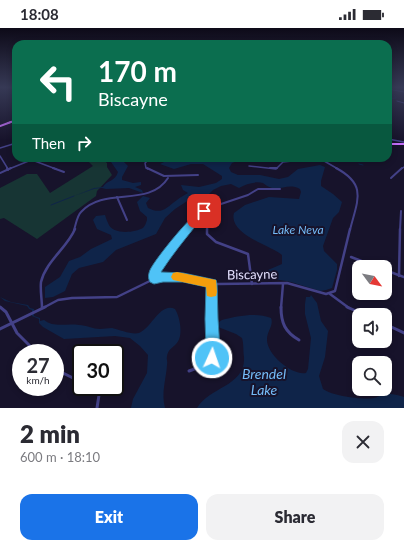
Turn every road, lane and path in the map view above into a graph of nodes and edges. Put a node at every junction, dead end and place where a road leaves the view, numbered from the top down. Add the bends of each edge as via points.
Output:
1 (12, 122) edge
2 (0, 126) edge
3 (392, 140) edge
4 (404, 143) edge
5 (12, 144) edge
6 (392, 144) edge
7 (0, 148) edge
8 (0, 156) edge
9 (27, 162) edge
10 (36, 162) edge
11 (147, 162) edge
12 (283, 162) edge
13 (325, 162) edge
14 (249, 166) dead end
15 (403, 168) edge
16 (8, 170) junction
17 (0, 172) edge
18 (64, 172) dead end
19 (198, 175) dead end
20 (168, 178) junction
21 (391, 178) dead end
22 (280, 189) dead end
23 (117, 197) junction
24 (214, 210) junction
25 (401, 211) dead end
26 (127, 220) dead end
27 (351, 257) dead end
28 (359, 260) edge
29 (392, 273) edge
30 (400, 276) junction
31 (404, 277) edge
32 (154, 279) junction
33 (212, 284) junction
34 (252, 284) junction
35 (283, 284) junction
36 (330, 294) junction
37 (0, 307) edge
38 (42, 308) junction
39 (352, 309) edge
40 (11, 324) junction
41 (392, 327) edge
42 (0, 329) edge
43 (404, 333) edge
44 (299, 340) dead end
45 (28, 344) edge
46 (189, 371) dead end
47 (99, 396) edge
48 (97, 408) edge

1 - 2 main road
3 - 4 street
4 - 6 main road
5 - 7 street
8 - 16 street
9 - 16 street
10 - 18 street
11 - 20 street via 146,168
12 - 14 street via 276,169
13 - 36 street via 353,179 358,190 337,288
15 - 21 street
16 - 17 street
19 - 20 street
20 - 23 street via 166,183 157,189 136,196
22 - 24 street via 258,189 221,204
23 - 26 street
23 - 38 street via 99,202 78,215 74,232 44,275 41,283
24 - 32 street via 207,210 198,216 161,262 155,271
24 - 34 street via 208,221 207,234 216,242 248,254
25 - 30 street
27 - 28 street
29 - 30 street
30 - 31 street
32 - 33 street, Biscayne via 174,277
32 - 38 street, Biscayne via 118,297 58,300
33 - 34 street, Biscayne
33 - 46 street via 213,353 208,364
34 - 35 street, Biscayne
35 - 36 street, Biscayne
35 - 44 street via 281,323 290,335
36 - 39 street
37 - 40 street via 8,315
38 - 40 street, Biscayne
40 - 42 street, Biscayne
40 - 45 street
41 - 43 street
47 - 48 street

